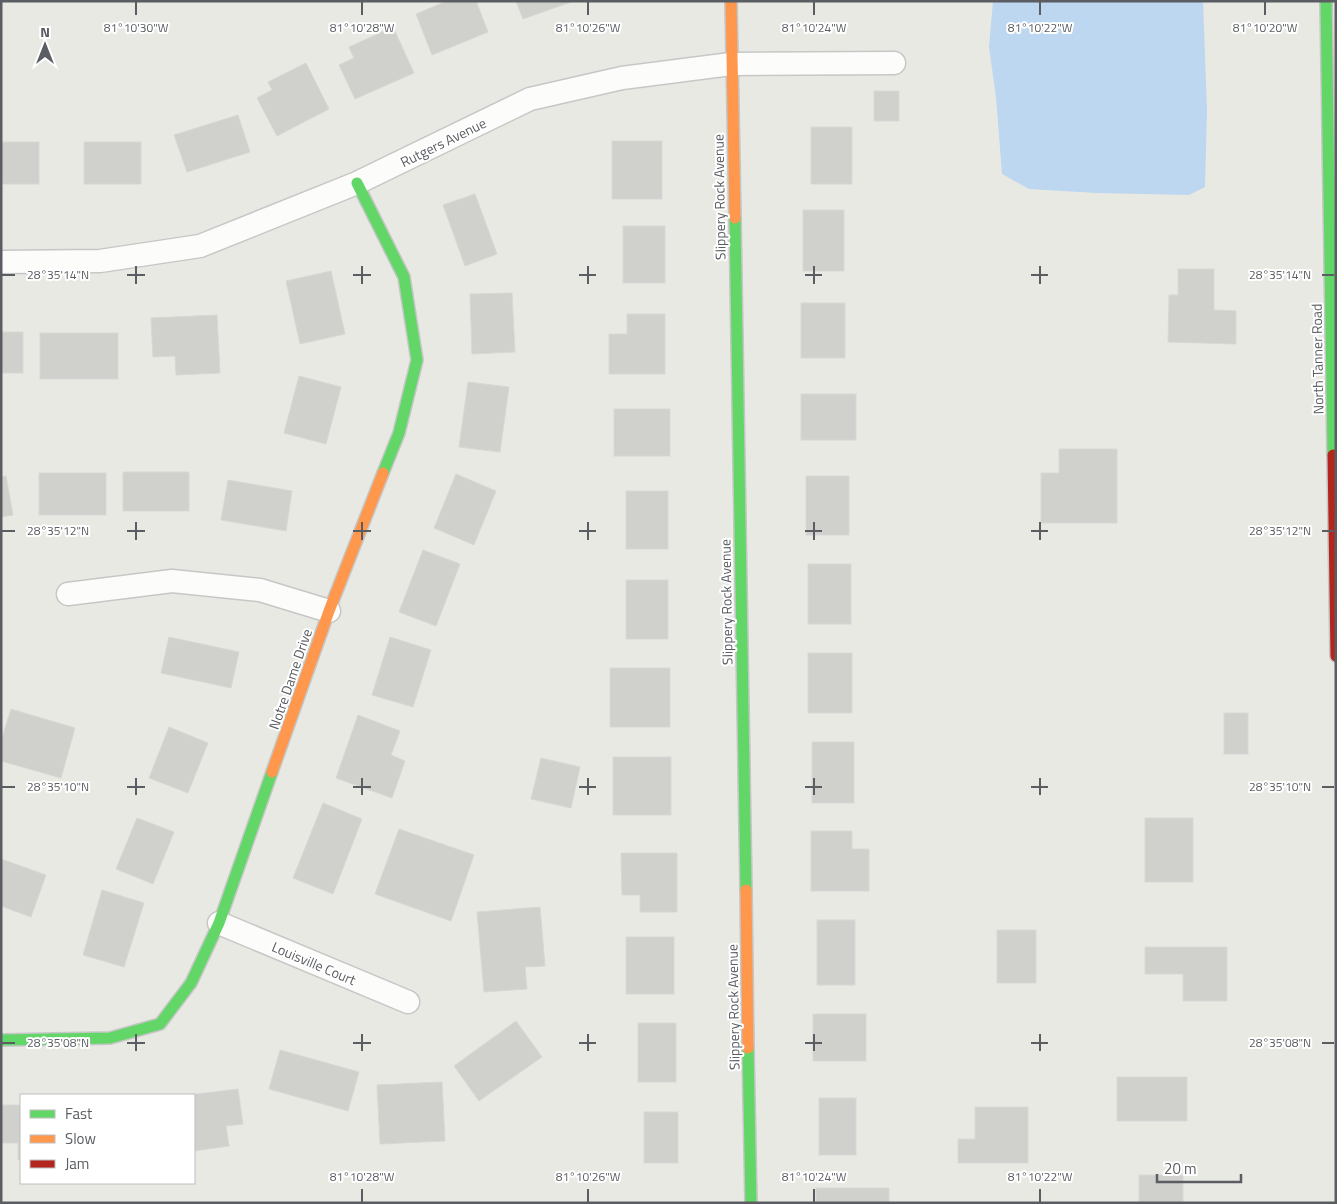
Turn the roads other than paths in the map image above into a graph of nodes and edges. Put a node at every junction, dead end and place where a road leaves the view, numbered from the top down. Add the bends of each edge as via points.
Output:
1 (731, 1) edge
2 (1326, 1) edge
3 (894, 63) dead end
4 (731, 64) junction
5 (357, 183) junction
6 (1, 262) edge
7 (68, 594) dead end
8 (329, 611) junction
9 (1336, 656) edge
10 (219, 923) junction
11 (408, 1002) dead end
12 (1, 1040) edge
13 (751, 1203) edge

1 - 4 street, Slippery Rock Avenue
2 - 9 street, North Tanner Road
3 - 4 street, Rutgers Avenue
4 - 5 street, Rutgers Avenue via 622,78 530,99
4 - 13 street, Slippery Rock Avenue
5 - 6 street, Rutgers Avenue via 200,246 100,261
5 - 8 street, Notre Dame Drive via 404,277 417,360 399,433
7 - 8 street via 172,581 260,590
8 - 10 street, Notre Dame Drive
10 - 11 street, Louisville Court
10 - 12 street, Notre Dame Drive via 191,983 160,1024 110,1038

